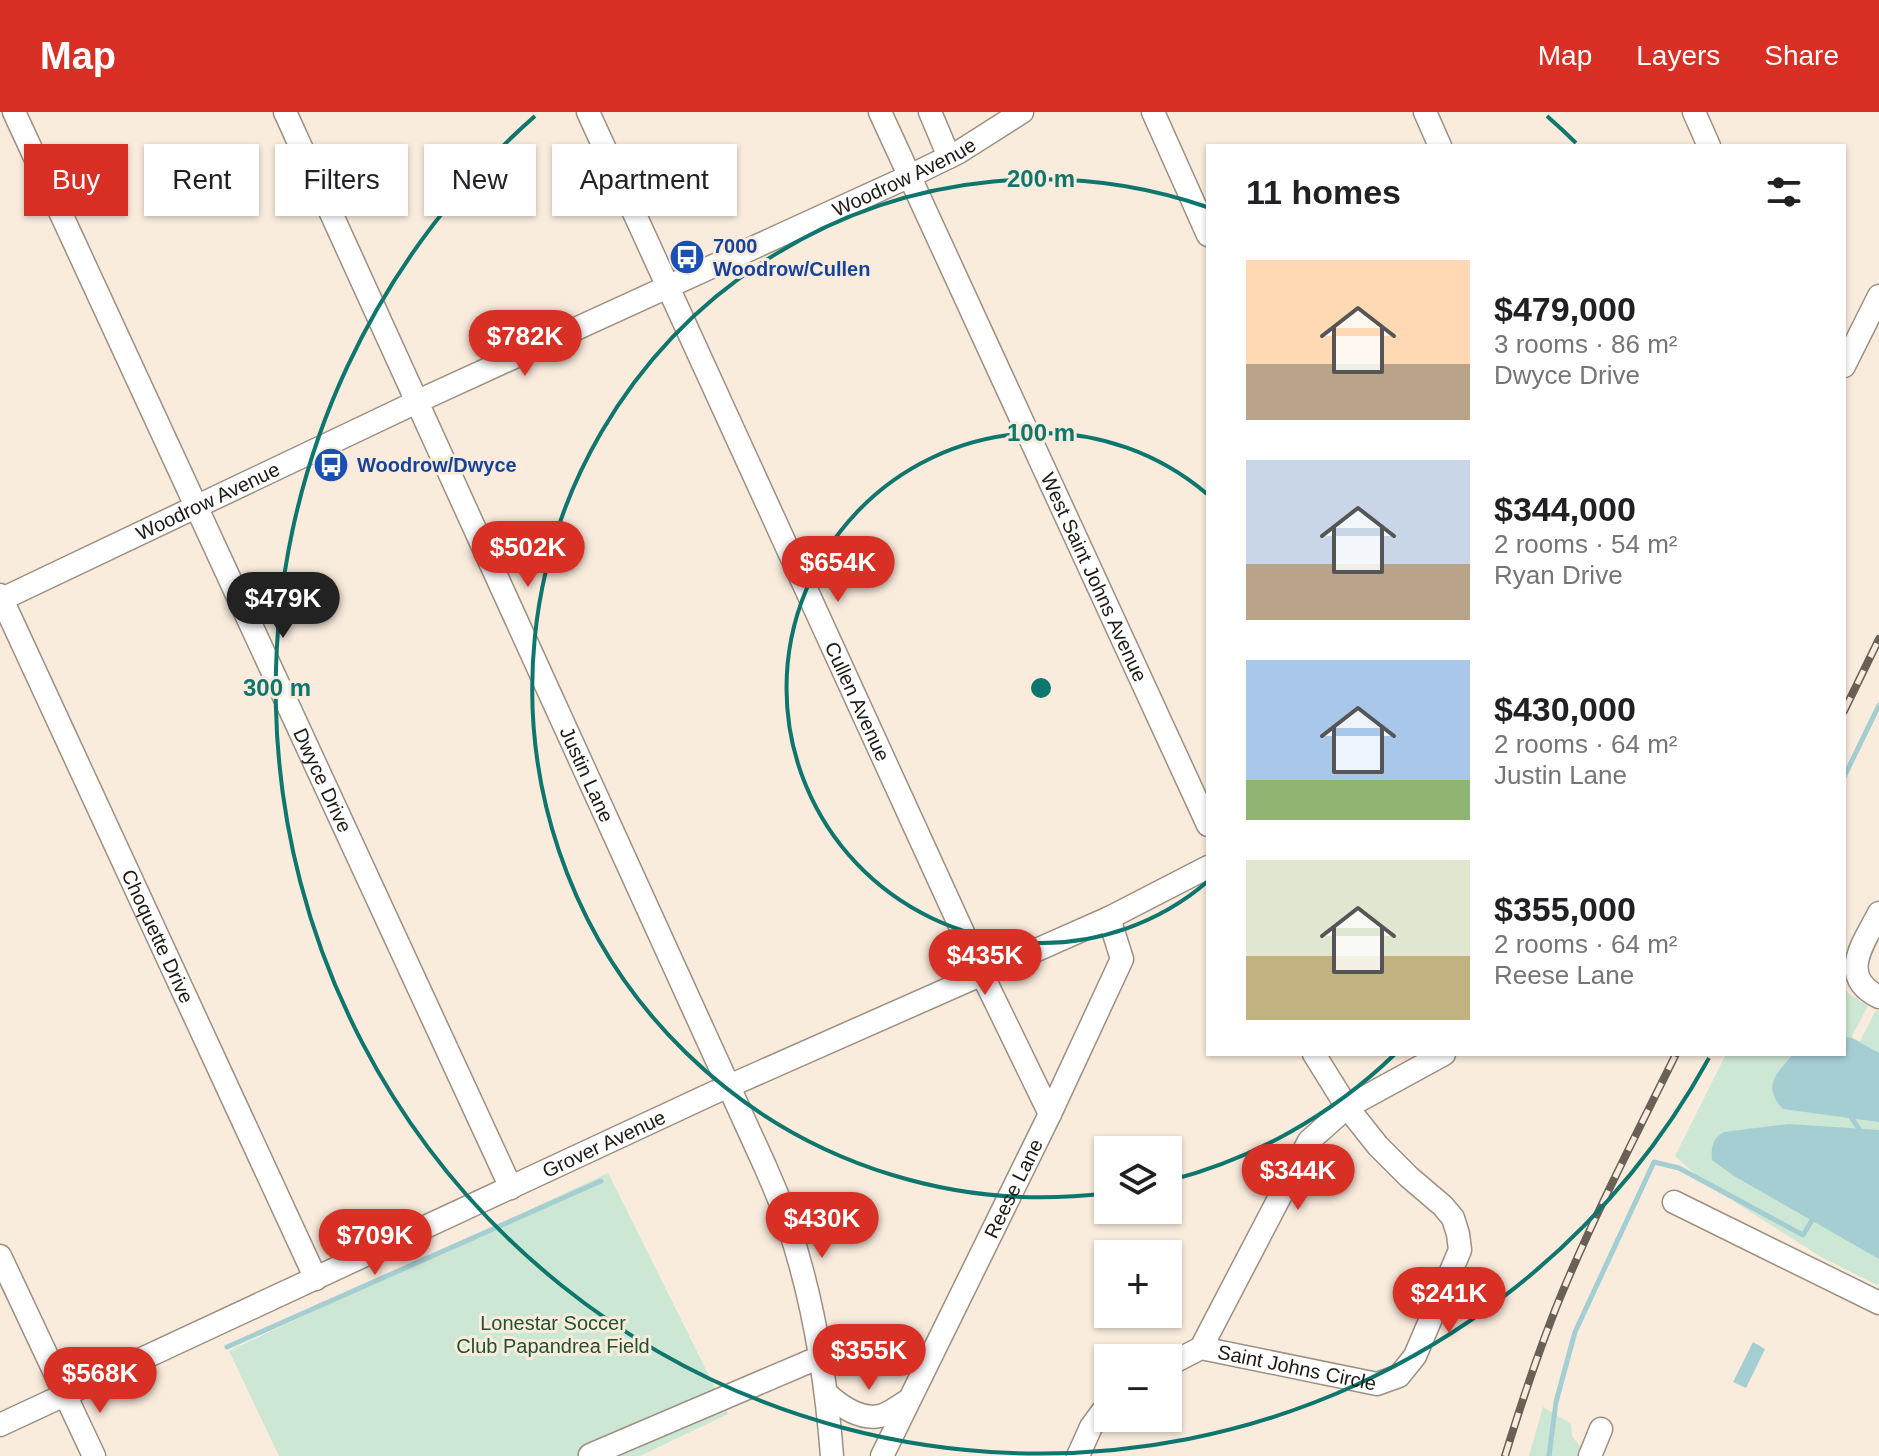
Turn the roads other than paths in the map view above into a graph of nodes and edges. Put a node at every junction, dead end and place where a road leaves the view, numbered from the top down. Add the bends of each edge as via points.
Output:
1 (14, 112) edge
2 (285, 112) edge
3 (588, 112) edge
4 (880, 112) edge
5 (930, 112) edge
6 (1022, 112) edge
7 (1153, 112) edge
8 (1425, 112) edge
9 (1694, 112) edge
10 (1439, 144) edge
11 (1708, 144) edge
12 (949, 157) junction
13 (910, 176) junction
14 (1206, 231) edge
15 (668, 287) junction
16 (1879, 296) edge
17 (1846, 356) edge
18 (417, 402) junction
19 (196, 507) junction
20 (1, 598) edge
21 (1206, 821) edge
22 (1206, 868) edge
23 (1879, 913) edge
24 (1109, 918) junction
25 (982, 974) junction
26 (1879, 997) edge
27 (1315, 1056) edge
28 (1440, 1056) edge
29 (729, 1085) junction
30 (1347, 1107) junction
31 (1050, 1114) junction
32 (511, 1188) junction
33 (1674, 1202) dead end
34 (0, 1256) edge
35 (316, 1279) junction
36 (1879, 1303) edge
37 (1201, 1348) junction
38 (820, 1357) junction
39 (1182, 1358) edge
40 (826, 1393) junction
41 (65, 1394) junction
42 (909, 1400) junction
43 (1094, 1423) edge
44 (0, 1425) edge
45 (1601, 1429) dead end
46 (590, 1455) edge
47 (94, 1456) edge
48 (832, 1456) edge
49 (882, 1456) edge
50 (1078, 1456) edge
51 (1590, 1456) edge

1 - 19 street, Dwyce Drive
2 - 18 street, Justin Lane
3 - 15 street, Cullen Avenue
4 - 13 street, West Saint Johns Avenue
5 - 12 street
6 - 12 street, Woodrow Avenue
7 - 14 street
8 - 10 street
9 - 11 street
12 - 13 street, Woodrow Avenue
13 - 15 street, Woodrow Avenue
13 - 21 street, West Saint Johns Avenue
15 - 18 street, Woodrow Avenue
15 - 25 street, Cullen Avenue
16 - 17 street
18 - 19 street, Woodrow Avenue
18 - 29 street, Justin Lane
19 - 20 street, Woodrow Avenue
19 - 32 street, Dwyce Drive
20 - 35 street, Choquette Drive
22 - 24 street, Grover Avenue
23 - 26 street via 1856,965 1859,980
24 - 25 street, Grover Avenue
24 - 31 street, Reese Lane via 1122,959
25 - 29 street, Grover Avenue
25 - 31 street, Cullen Avenue
27 - 30 street
28 - 30 street
29 - 32 street, Grover Avenue
29 - 38 street, Justin Lane via 788,1224
30 - 37 street via 1309,1141
30 - 37 street, Saint Johns Circle via 1378,1146 1443,1206 1458,1234 1460,1250 1415,1356 1399,1376 1377,1384
31 - 42 street, Reese Lane
32 - 35 street, Grover Avenue
33 - 36 street
34 - 41 street
35 - 41 street, Grover Avenue
37 - 39 street
38 - 40 street, Justin Lane
38 - 46 street
40 - 42 street via 863,1415 879,1416
40 - 48 street, Justin Lane
41 - 44 street, Grover Avenue
41 - 47 street
42 - 49 street, Reese Lane
43 - 50 street
45 - 51 street

